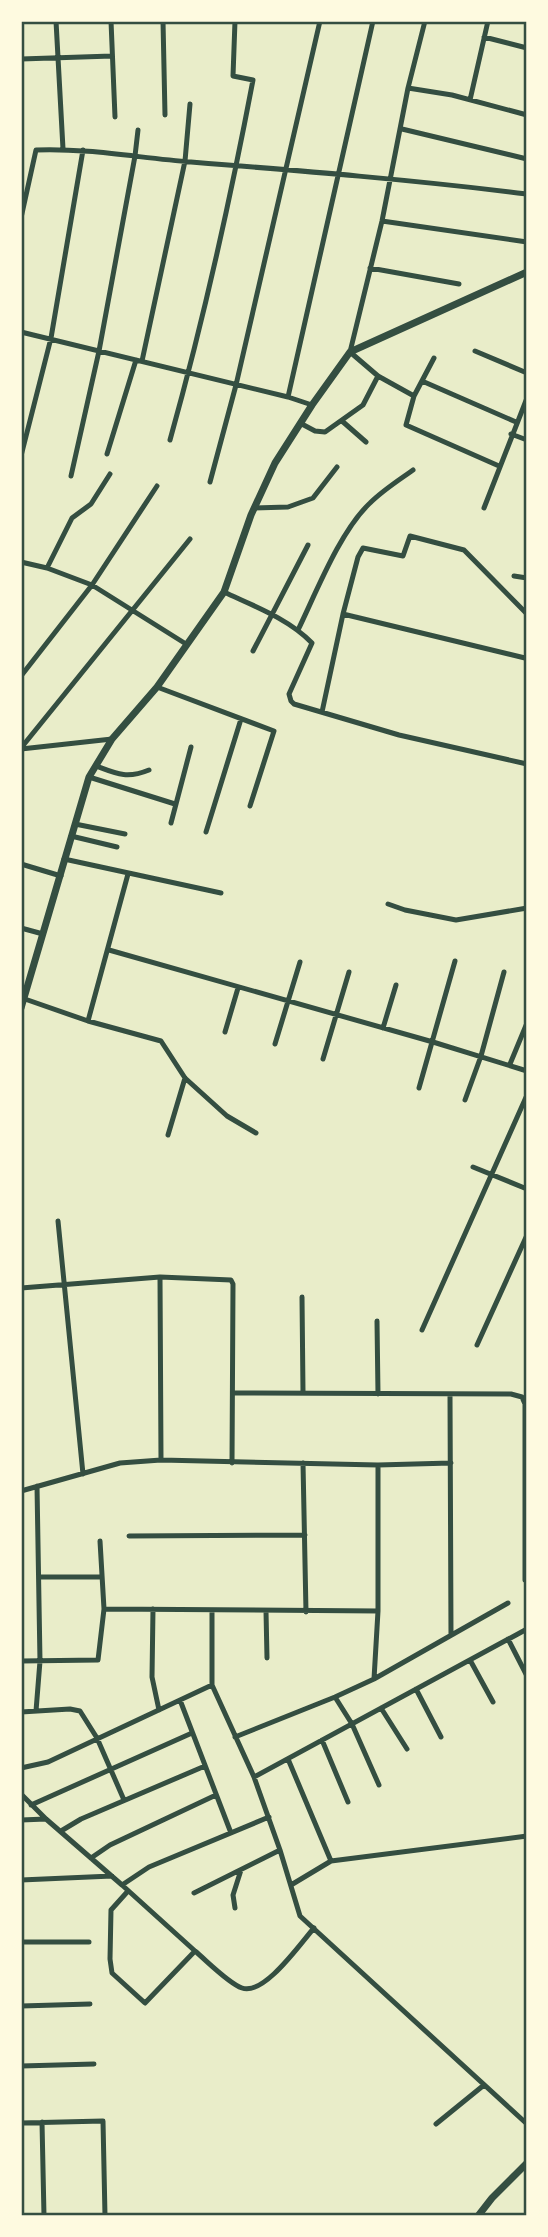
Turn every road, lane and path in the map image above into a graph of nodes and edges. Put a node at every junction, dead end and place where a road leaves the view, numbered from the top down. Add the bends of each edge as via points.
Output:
1 (56, 21) edge
2 (111, 21) edge
3 (163, 21) edge
4 (235, 21) edge
5 (320, 21) edge
6 (373, 21) edge
7 (425, 21) edge
8 (488, 21) edge
9 (484, 37) junction
10 (527, 48) edge
11 (112, 56) junction
12 (58, 57) junction
13 (21, 59) edge
14 (408, 88) junction
15 (470, 100) junction
16 (190, 104) dead end
17 (165, 115) dead end
18 (527, 115) edge
19 (115, 117) dead end
20 (402, 129) junction
21 (138, 130) dead end
22 (63, 149) junction
23 (83, 150) junction
24 (135, 156) junction
25 (527, 159) edge
26 (185, 161) junction
27 (237, 165) junction
28 (286, 167) junction
29 (338, 174) junction
30 (390, 179) junction
31 (24, 190) edge
32 (527, 194) edge
33 (21, 218) edge
34 (382, 221) junction
35 (527, 242) edge
36 (370, 268) junction
37 (527, 272) edge
38 (459, 284) dead end
39 (21, 332) edge
40 (51, 338) junction
41 (99, 351) junction
42 (475, 351) dead end
43 (350, 352) junction
44 (434, 358) dead end
45 (139, 360) junction
46 (527, 373) edge
47 (188, 374) junction
48 (378, 376) junction
49 (422, 381) junction
50 (236, 385) junction
51 (414, 396) junction
52 (288, 397) junction
53 (527, 398) edge
54 (312, 405) junction
55 (342, 421) junction
56 (516, 422) junction
57 (300, 423) junction
58 (511, 434) junction
59 (170, 440) dead end
60 (527, 440) edge
61 (366, 442) dead end
62 (107, 454) dead end
63 (21, 456) edge
64 (499, 466) junction
65 (337, 467) dead end
66 (413, 470) dead end
67 (110, 474) dead end
68 (71, 476) dead end
69 (210, 482) dead end
70 (157, 486) dead end
71 (484, 508) dead end
72 (252, 512) junction
73 (190, 540) dead end
74 (308, 545) dead end
75 (21, 562) edge
76 (47, 568) junction
77 (514, 576) dead end
78 (527, 578) edge
79 (92, 585) junction
80 (224, 592) junction
81 (133, 612) junction
82 (343, 614) junction
83 (527, 614) edge
84 (272, 615) junction
85 (298, 630) junction
86 (186, 643) junction
87 (253, 651) dead end
88 (525, 658) edge
89 (21, 676) edge
90 (156, 687) junction
91 (322, 712) junction
92 (242, 719) junction
93 (112, 739) junction
94 (191, 747) dead end
95 (22, 749) edge
96 (21, 758) edge
97 (527, 764) edge
98 (96, 766) junction
99 (149, 770) dead end
100 (89, 777) junction
101 (176, 804) junction
102 (250, 806) dead end
103 (170, 823) dead end
104 (75, 824) junction
105 (206, 832) dead end
106 (125, 834) dead end
107 (71, 836) junction
108 (117, 847) dead end
109 (64, 859) junction
110 (21, 864) edge
111 (128, 874) junction
112 (61, 876) junction
113 (221, 893) dead end
114 (388, 904) dead end
115 (527, 908) edge
116 (21, 928) edge
117 (43, 934) junction
118 (109, 950) junction
119 (455, 961) dead end
120 (300, 962) dead end
121 (349, 972) dead end
122 (504, 972) dead end
123 (396, 985) dead end
124 (238, 988) junction
125 (22, 999) edge
126 (288, 1002) junction
127 (21, 1008) edge
128 (336, 1016) junction
129 (89, 1021) junction
130 (527, 1023) edge
131 (383, 1028) junction
132 (225, 1032) dead end
133 (433, 1042) junction
134 (275, 1044) dead end
135 (481, 1056) junction
136 (323, 1059) dead end
137 (510, 1064) junction
138 (527, 1071) edge
139 (185, 1078) junction
140 (419, 1088) dead end
141 (527, 1095) edge
142 (465, 1100) dead end
143 (256, 1133) dead end
144 (168, 1135) dead end
145 (473, 1167) dead end
146 (492, 1174) junction
147 (527, 1189) edge
148 (58, 1221) dead end
149 (527, 1235) edge
150 (160, 1278) junction
151 (63, 1285) junction
152 (21, 1288) edge
153 (302, 1297) dead end
154 (377, 1321) dead end
155 (422, 1330) dead end
156 (477, 1345) dead end
157 (303, 1392) junction
158 (233, 1394) junction
159 (378, 1394) junction
160 (450, 1395) junction
161 (162, 1460) junction
162 (232, 1463) junction
163 (303, 1463) junction
164 (451, 1463) junction
165 (378, 1465) junction
166 (83, 1474) junction
167 (526, 1482) edge
168 (37, 1486) junction
169 (21, 1491) edge
170 (304, 1535) junction
171 (129, 1536) dead end
172 (100, 1541) dead end
173 (39, 1577) junction
174 (102, 1577) junction
175 (525, 1580) dead end
176 (508, 1603) dead end
177 (104, 1609) junction
178 (153, 1609) junction
179 (212, 1611) junction
180 (266, 1611) junction
181 (378, 1611) junction
182 (306, 1612) junction
183 (527, 1629) edge
184 (451, 1635) junction
185 (508, 1639) junction
186 (267, 1658) dead end
187 (470, 1660) junction
188 (21, 1661) edge
189 (40, 1661) junction
190 (527, 1676) edge
191 (374, 1679) junction
192 (212, 1685) junction
193 (416, 1689) junction
194 (335, 1697) junction
195 (180, 1700) junction
196 (493, 1702) dead end
197 (381, 1708) junction
198 (159, 1710) junction
199 (36, 1711) junction
200 (21, 1712) edge
201 (352, 1724) junction
202 (192, 1733) junction
203 (235, 1737) junction
204 (441, 1737) dead end
205 (97, 1738) junction
206 (322, 1740) junction
207 (407, 1749) dead end
208 (288, 1759) junction
209 (205, 1766) junction
210 (21, 1768) edge
211 (110, 1768) junction
212 (254, 1777) junction
213 (380, 1785) dead end
214 (21, 1794) edge
215 (216, 1795) junction
216 (124, 1800) junction
217 (348, 1802) dead end
218 (31, 1805) junction
219 (269, 1817) junction
220 (46, 1819) junction
221 (21, 1820) edge
222 (61, 1831) junction
223 (231, 1833) junction
224 (527, 1836) edge
225 (281, 1850) junction
226 (91, 1858) junction
227 (331, 1861) junction
228 (242, 1869) junction
229 (112, 1875) junction
230 (21, 1880) edge
231 (122, 1885) junction
232 (291, 1885) junction
233 (128, 1891) junction
234 (194, 1893) dead end
235 (235, 1908) dead end
236 (314, 1928) junction
237 (89, 1941) dead end
238 (21, 1942) edge
239 (195, 1951) junction
240 (90, 2004) dead end
241 (21, 2006) edge
242 (94, 2064) dead end
243 (21, 2066) edge
244 (484, 2085) junction
245 (42, 2122) junction
246 (21, 2123) edge
247 (436, 2124) dead end
248 (527, 2124) edge
249 (527, 2163) edge
250 (44, 2216) edge
251 (105, 2216) edge
252 (478, 2216) edge

1 - 12 street
2 - 11 street
3 - 17 street
4 - 27 street via 233,76 253,80
5 - 28 street
6 - 29 street
7 - 14 street
8 - 9 street
9 - 10 street
9 - 15 street
11 - 12 street
11 - 19 street
12 - 13 street
12 - 22 street
14 - 15 street
14 - 20 street
15 - 18 street
16 - 26 street
20 - 25 street
20 - 30 street
21 - 24 street
22 - 23 street
22 - 31 street via 36,150
23 - 24 street
23 - 40 street
24 - 26 street
24 - 41 street
26 - 27 street
26 - 45 street
27 - 28 street
27 - 47 street
28 - 29 street
28 - 50 street
29 - 30 street
29 - 52 street
30 - 32 street
30 - 34 street
31 - 33 street
34 - 35 street
34 - 36 street
36 - 38 street
36 - 43 street
37 - 43 street
39 - 40 street
40 - 41 street
40 - 63 street
41 - 45 street
41 - 68 street
42 - 46 street
43 - 48 street
43 - 54 street
44 - 49 street
45 - 47 street
45 - 62 street
47 - 50 street
47 - 59 street
48 - 51 street
48 - 55 street via 363,405
49 - 51 street
49 - 56 street
50 - 52 street
50 - 69 street
51 - 64 street via 406,425
52 - 54 street
53 - 56 street
54 - 57 street
55 - 57 street via 325,432
55 - 61 street
56 - 58 street
57 - 72 street
58 - 60 street
58 - 64 street
64 - 71 street
65 - 72 street via 313,498
66 - 85 street via 358,516
67 - 76 street via 91,504 72,518
70 - 79 street
72 - 80 street
73 - 81 street
74 - 84 street
75 - 76 street
76 - 79 street
77 - 78 street
79 - 81 street
79 - 89 street
80 - 84 street
80 - 86 street
81 - 86 street
81 - 95 street
82 - 83 street via 363,548 403,556 410,536 464,550
82 - 88 street
82 - 91 street
84 - 85 street
84 - 87 street
85 - 91 street via 312,643 289,698 294,704
86 - 90 street
90 - 92 street
90 - 93 street
91 - 97 street
92 - 102 street via 274,731
92 - 105 street
93 - 95 street
93 - 98 street
94 - 101 street
95 - 96 street
98 - 99 street via 134,777
98 - 100 street
100 - 101 street
100 - 104 street
101 - 103 street
104 - 106 street
104 - 107 street
107 - 108 street
107 - 109 street
109 - 111 street
109 - 112 street
110 - 112 street
111 - 113 street
111 - 118 street
112 - 117 street
114 - 115 street via 456,920
116 - 117 street
117 - 125 street
118 - 124 street
118 - 129 street
119 - 133 street
120 - 126 street
121 - 128 street
122 - 135 street
123 - 131 street
124 - 126 street
124 - 132 street
125 - 127 street
125 - 129 street
126 - 128 street
126 - 134 street
128 - 131 street
128 - 136 street
129 - 139 street via 162,1041
130 - 137 street
131 - 133 street
133 - 135 street
133 - 140 street
135 - 137 street
135 - 142 street
137 - 138 street
139 - 143 street via 227,1116
139 - 144 street
141 - 146 street
145 - 146 street
146 - 147 street
146 - 155 street
148 - 151 street
149 - 156 street
150 - 151 street
150 - 158 street via 231,1280
150 - 161 street
151 - 152 street
151 - 166 street
153 - 157 street
154 - 159 street
157 - 158 street
157 - 159 street
158 - 162 street
159 - 160 street
160 - 164 street
160 - 167 street via 522,1397
161 - 162 street
161 - 166 street via 120,1463
162 - 163 street
163 - 165 street
163 - 170 street
164 - 165 street
164 - 184 street
165 - 181 street
166 - 168 street
167 - 175 street
168 - 169 street
168 - 173 street
170 - 171 street
170 - 182 street
172 - 174 street
173 - 174 street
173 - 189 street
174 - 177 street
176 - 184 street
177 - 178 street
177 - 189 street via 98,1660
178 - 179 street
178 - 198 street via 152,1677
179 - 180 street
179 - 192 street
180 - 182 street
180 - 186 street
181 - 182 street
181 - 191 street
183 - 185 street
184 - 191 street
185 - 187 street
185 - 190 street
187 - 193 street
187 - 196 street
188 - 189 street
189 - 199 street
191 - 194 street
192 - 195 street
192 - 203 street
193 - 197 street
193 - 204 street
194 - 201 street
194 - 203 street
195 - 198 street
195 - 202 street
197 - 201 street
197 - 207 street
198 - 205 street
199 - 200 street
199 - 205 street via 76,1710
201 - 206 street
201 - 213 street
202 - 209 street
202 - 211 street
203 - 212 street
205 - 210 street via 48,1762
205 - 211 street
206 - 208 street
206 - 217 street
208 - 212 street
208 - 227 street
209 - 215 street
209 - 216 street
211 - 216 street
211 - 218 street
212 - 219 street
214 - 218 street
215 - 223 street
215 - 226 street
216 - 222 street
218 - 220 street
219 - 223 street
219 - 225 street
220 - 221 street
220 - 222 street
222 - 226 street
223 - 231 street via 149,1867
224 - 227 street
225 - 228 street
225 - 232 street
226 - 229 street
227 - 232 street
228 - 234 street
228 - 235 street via 233,1895
229 - 230 street
229 - 231 street
231 - 233 street
232 - 236 street via 300,1916
233 - 239 street
233 - 239 street via 111,1910 110,1959 112,1973 120,1982 145,2003
236 - 239 street via 272,1975 252,1990 239,1987
236 - 244 street
237 - 238 street
240 - 241 street
242 - 243 street
244 - 247 street
244 - 248 street
245 - 246 street
245 - 250 street
245 - 251 street via 103,2121
249 - 252 street

